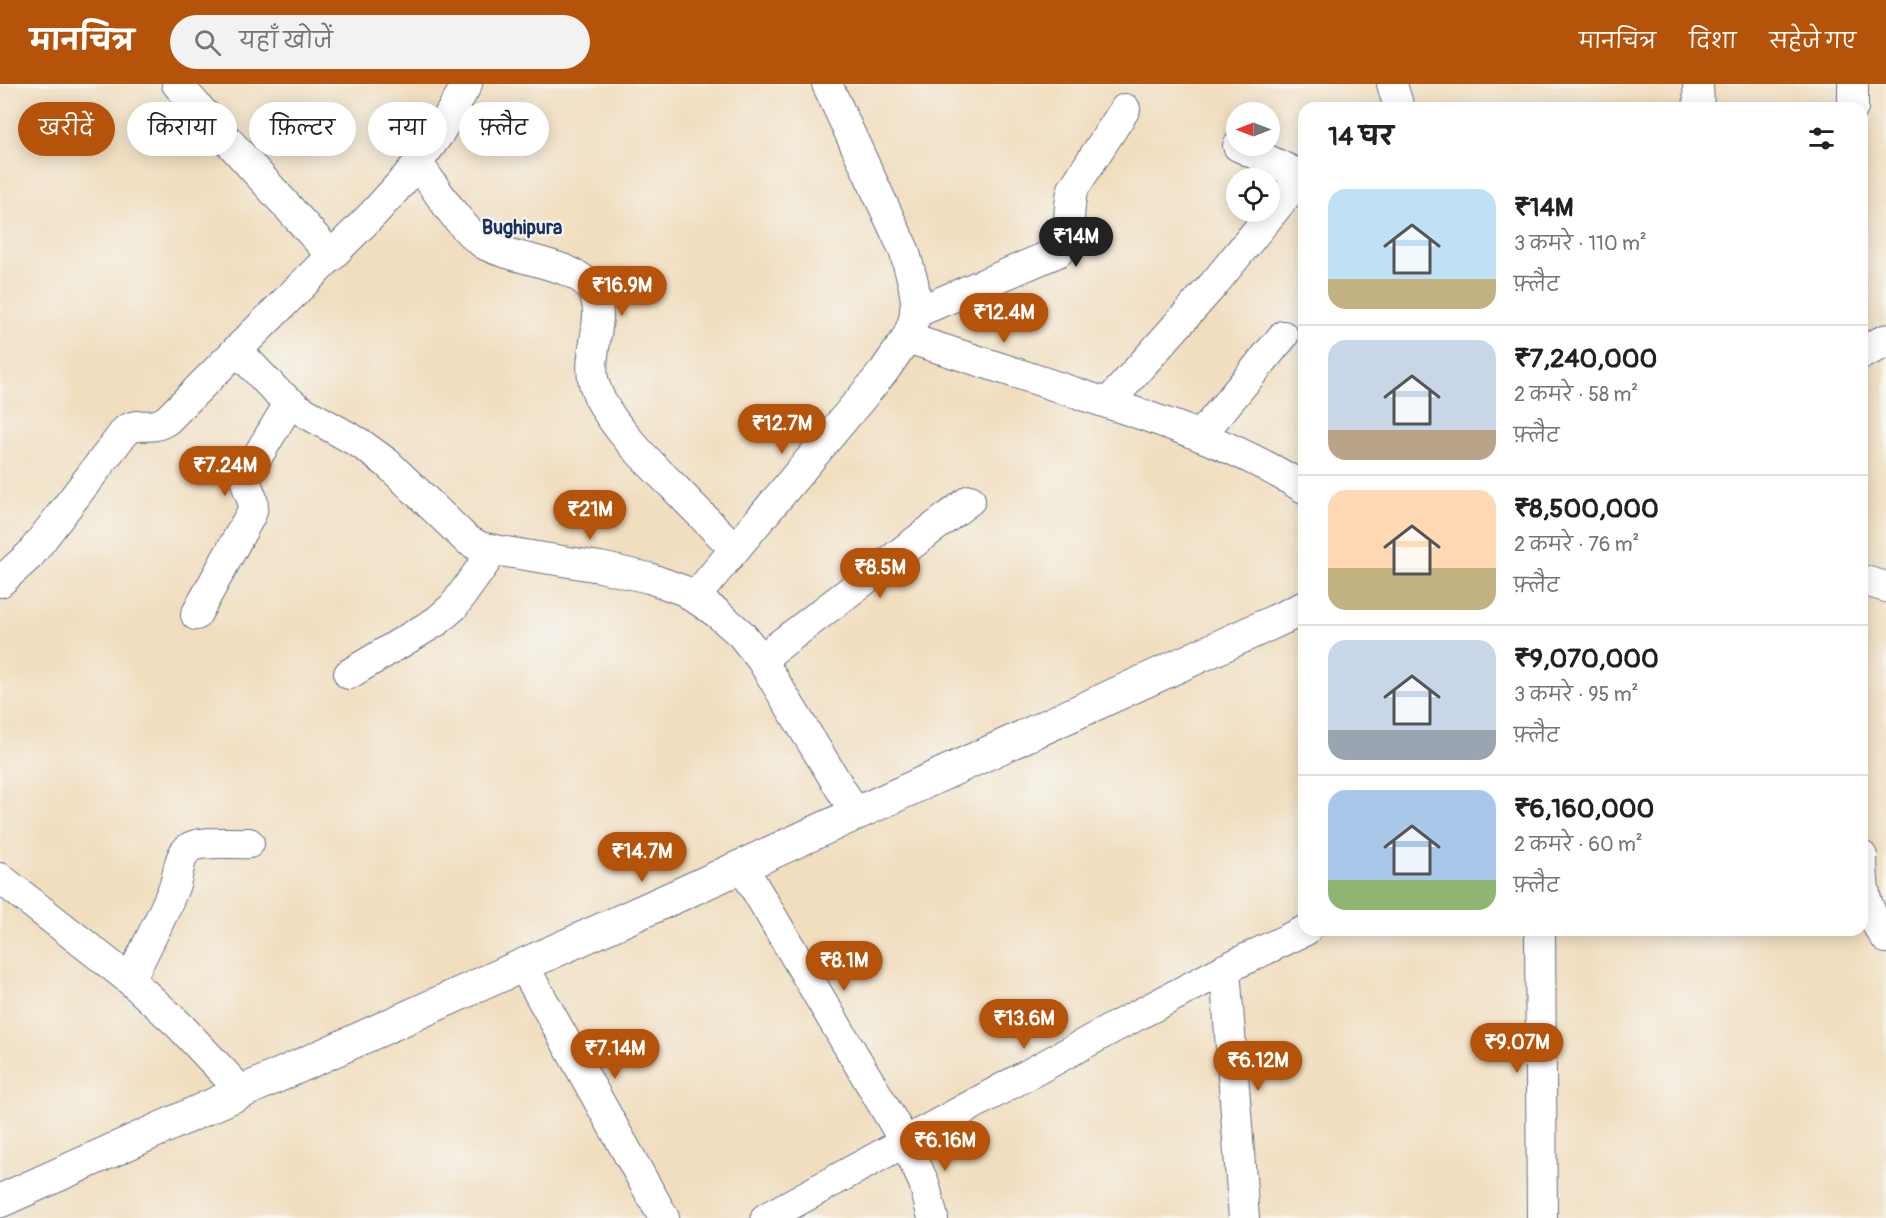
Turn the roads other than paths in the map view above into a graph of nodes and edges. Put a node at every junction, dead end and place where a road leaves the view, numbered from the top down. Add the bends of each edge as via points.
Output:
1 (177, 84) edge
2 (467, 84) edge
3 (827, 84) edge
4 (1392, 84) edge
5 (1698, 84) edge
6 (1853, 84) edge
7 (1397, 102) edge
8 (1699, 102) edge
9 (1853, 102) edge
10 (1125, 109) dead end
11 (1259, 156) edge
12 (418, 164) junction
13 (1298, 175) edge
14 (1298, 183) edge
15 (332, 256) junction
16 (911, 325) junction
17 (1283, 336) dead end
18 (1886, 341) edge
19 (1868, 349) edge
20 (237, 350) junction
21 (290, 402) junction
22 (1108, 403) junction
23 (1200, 436) junction
24 (1298, 484) edge
25 (970, 500) dead end
26 (735, 549) junction
27 (494, 550) junction
28 (0, 582) edge
29 (1868, 582) edge
30 (1886, 587) edge
31 (694, 598) junction
32 (1298, 611) edge
33 (196, 615) dead end
34 (761, 659) junction
35 (349, 674) dead end
36 (856, 814) junction
37 (249, 843) dead end
38 (742, 866) junction
39 (0, 878) edge
40 (1868, 890) edge
41 (1876, 905) edge
42 (1298, 934) edge
43 (1540, 936) edge
44 (1886, 938) edge
45 (523, 965) junction
46 (1225, 969) junction
47 (130, 980) junction
48 (242, 1092) junction
49 (905, 1142) junction
50 (0, 1202) edge
51 (664, 1218) edge
52 (766, 1218) edge
53 (933, 1218) edge
54 (1244, 1218) edge
55 (1542, 1218) edge

1 - 15 street
2 - 12 street
3 - 16 street via 904,250 916,301
4 - 7 street
5 - 8 street
6 - 9 street
10 - 16 street via 1073,189 1068,236 1058,252
11 - 13 street
12 - 15 street
12 - 26 street via 465,228 484,244 566,271 592,288 598,310 592,366 596,391 617,426 642,455
14 - 22 street
15 - 20 street
16 - 22 street
16 - 26 street via 884,371
17 - 23 street
18 - 19 street
20 - 21 street
20 - 28 street via 159,426 132,426 126,430 30,555
21 - 27 street via 387,463 465,539
21 - 33 street via 248,472 246,484 254,502 251,514
22 - 23 street
23 - 24 street
25 - 34 street
26 - 31 street
27 - 31 street via 649,578
27 - 35 street via 454,606 437,621
29 - 30 street
31 - 34 street via 741,634
32 - 36 street
34 - 36 street
36 - 38 street
37 - 47 street via 202,844 185,850 174,887
38 - 45 street
38 - 49 street
39 - 47 street
40 - 41 street
41 - 44 street via 1878,928
42 - 46 street
43 - 55 street
45 - 48 street
45 - 51 street
46 - 49 street
46 - 54 street
47 - 48 street
48 - 50 street
49 - 52 street
49 - 53 street via 924,1183

